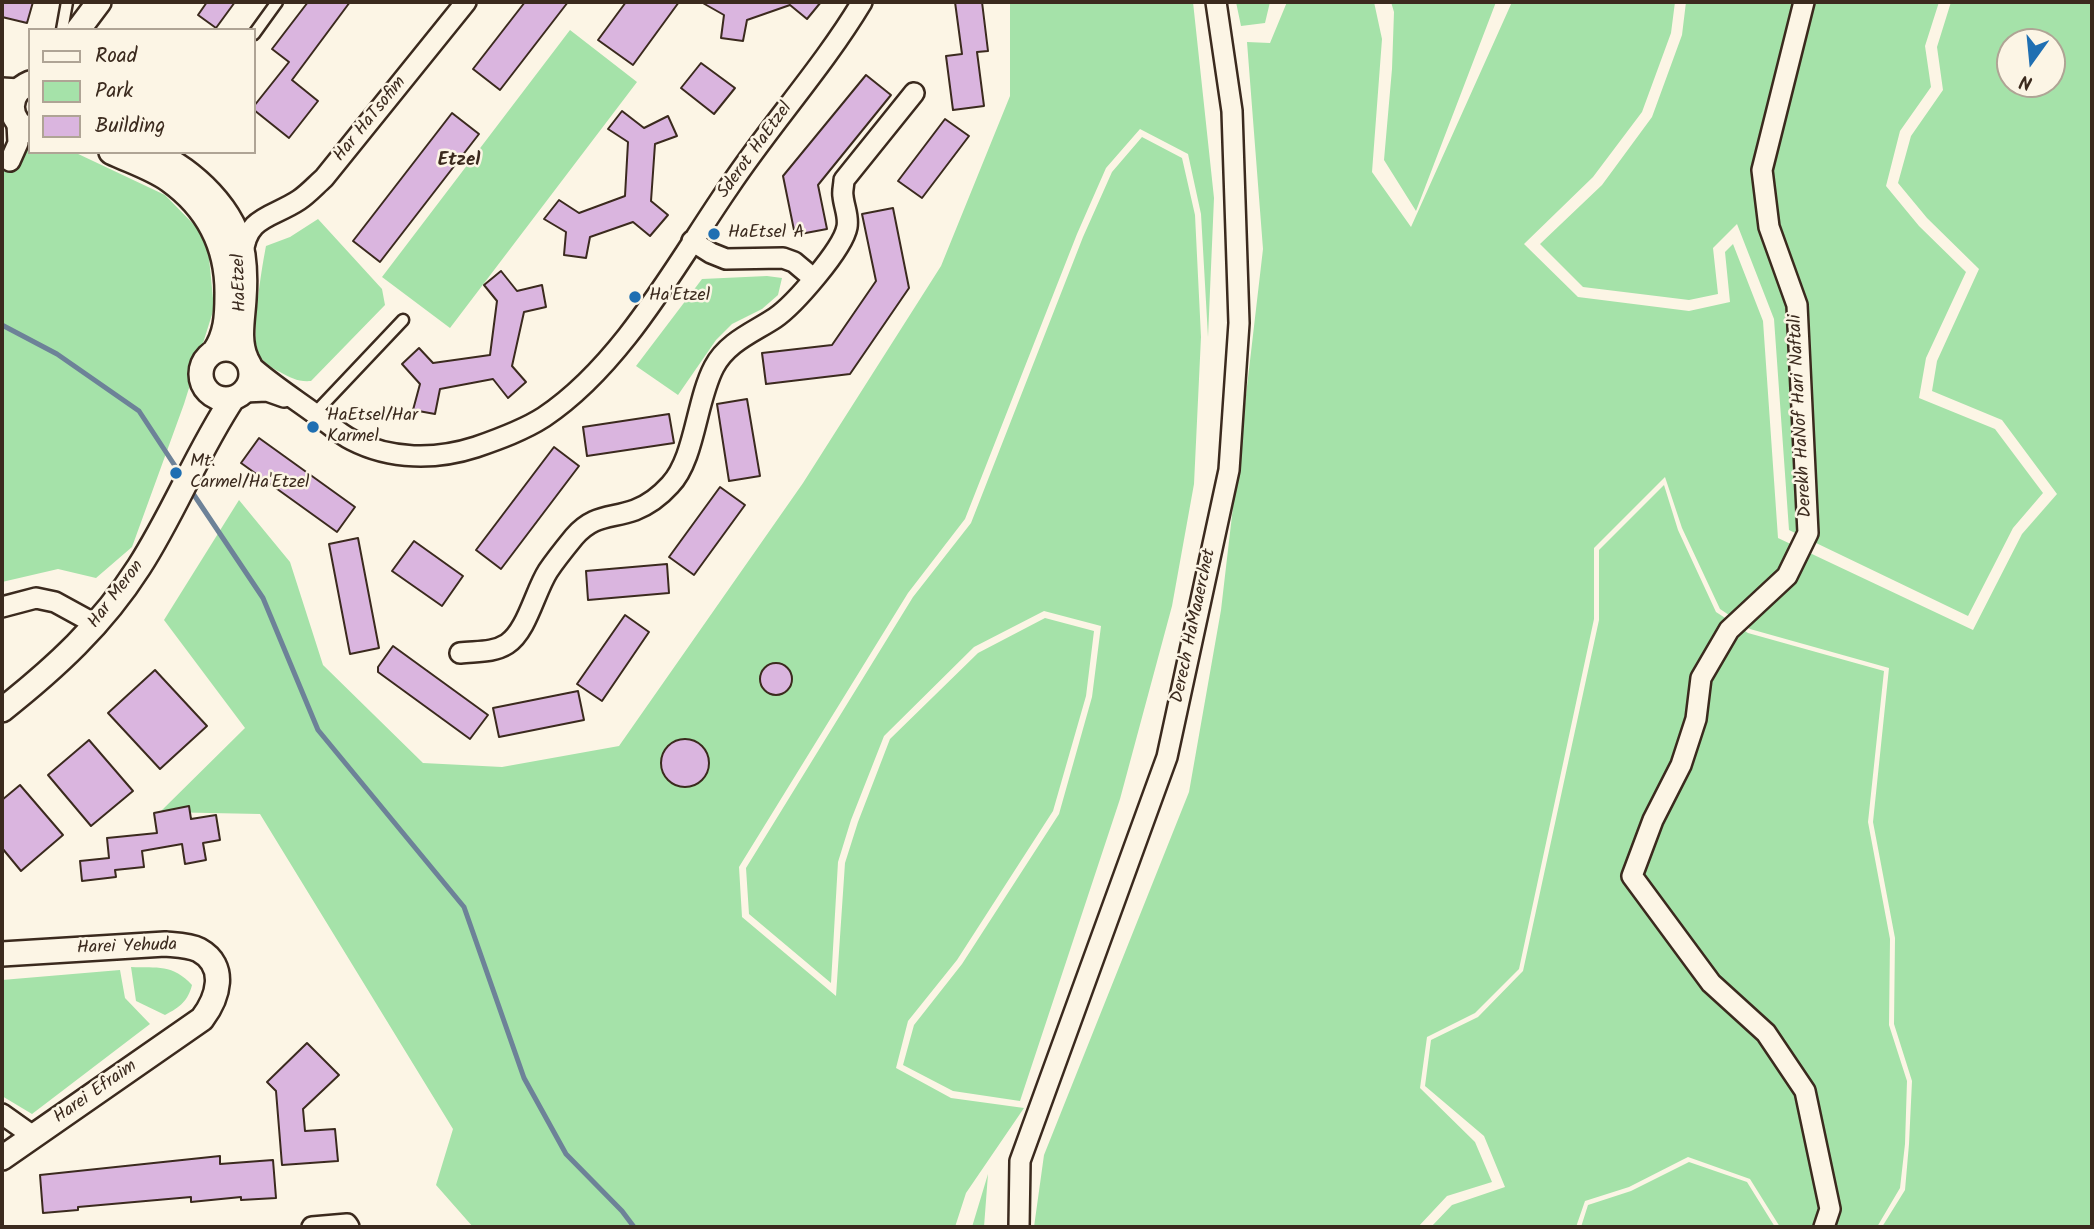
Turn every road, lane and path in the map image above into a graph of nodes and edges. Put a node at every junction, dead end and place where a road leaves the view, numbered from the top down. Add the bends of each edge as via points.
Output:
1 (67, 2) edge
2 (99, 2) edge
3 (277, 2) edge
4 (466, 2) edge
5 (862, 2) edge
6 (1216, 2) edge
7 (1804, 2) edge
8 (62, 28) edge
9 (80, 28) edge
10 (256, 31) edge
11 (915, 93) dead end
12 (18, 107) edge
13 (115, 154) edge
14 (157, 154) edge
15 (6, 165) edge
16 (224, 212) junction
17 (260, 220) junction
18 (692, 242) junction
19 (232, 251) junction
20 (813, 278) junction
21 (403, 320) dead end
22 (214, 352) junction
23 (248, 362) junction
24 (207, 390) junction
25 (238, 395) junction
26 (309, 410) junction
27 (199, 455) junction
28 (2, 607) edge
29 (97, 625) junction
30 (460, 653) dead end
31 (2, 710) edge
32 (2, 954) edge
33 (190, 1027) joint
34 (2, 1114) edge
35 (33, 1136) junction
36 (2, 1158) edge
37 (348, 1226) edge
38 (312, 1227) edge
39 (1019, 1227) edge
40 (1824, 1227) edge

1 - 8 lane
2 - 9 street
3 - 10 lane
4 - 17 street, Har HaTsofim via 324,178 299,200
5 - 18 street, Sderot HaEtzel
6 - 39 street, Derech HaMaaerchet via 1231,111 1239,310 1229,470 1167,757 1020,1161
7 - 40 street, Derekh HaNof Hari Naftali via 1762,170 1769,227 1797,305 1808,533 1787,576 1729,630 1701,678 1696,719 1681,765 1632,876 1711,983 1766,1033 1805,1091 1830,1209
11 - 20 street via 844,180 847,229
12 - 15 street via 18,143
13 - 19 street via 168,179
14 - 16 street via 196,178
16 - 17 street
16 - 19 street, HaEtzel via 232,225
17 - 19 street
18 - 20 street via 726,259 783,258
18 - 26 street, Sderot HaEtzel via 617,349 583,387 543,418 500,439 460,452 420,457 385,452 353,440
19 - 22 street, HaEtzel via 227,316
19 - 23 street, HaEtzel via 244,286 241,341
20 - 30 street via 789,308 749,332 715,364 683,468 671,485 636,510 591,522 575,536 548,572 519,631 508,643 495,650
21 - 26 lane
22 - 23 street via 232,349
22 - 24 street via 201,370
23 - 25 street via 251,377
23 - 26 street, Sderot HaEtzel
24 - 25 street via 218,397
24 - 27 street, Har Meron via 208,417
25 - 26 street, Sderot HaEtzel via 256,390 278,394
25 - 27 street, Har Meron
27 - 29 street, Har Meron via 140,567
28 - 29 street via 36,598 55,602
29 - 31 street, Har Meron via 66,658
32 - 33 street, Harei Yehuda via 165,944 199,950 217,975 217,989 214,1003
33 - 35 street, Harei Efraim
34 - 35 street
35 - 36 street, Harei Efraim
37 - 38 street

